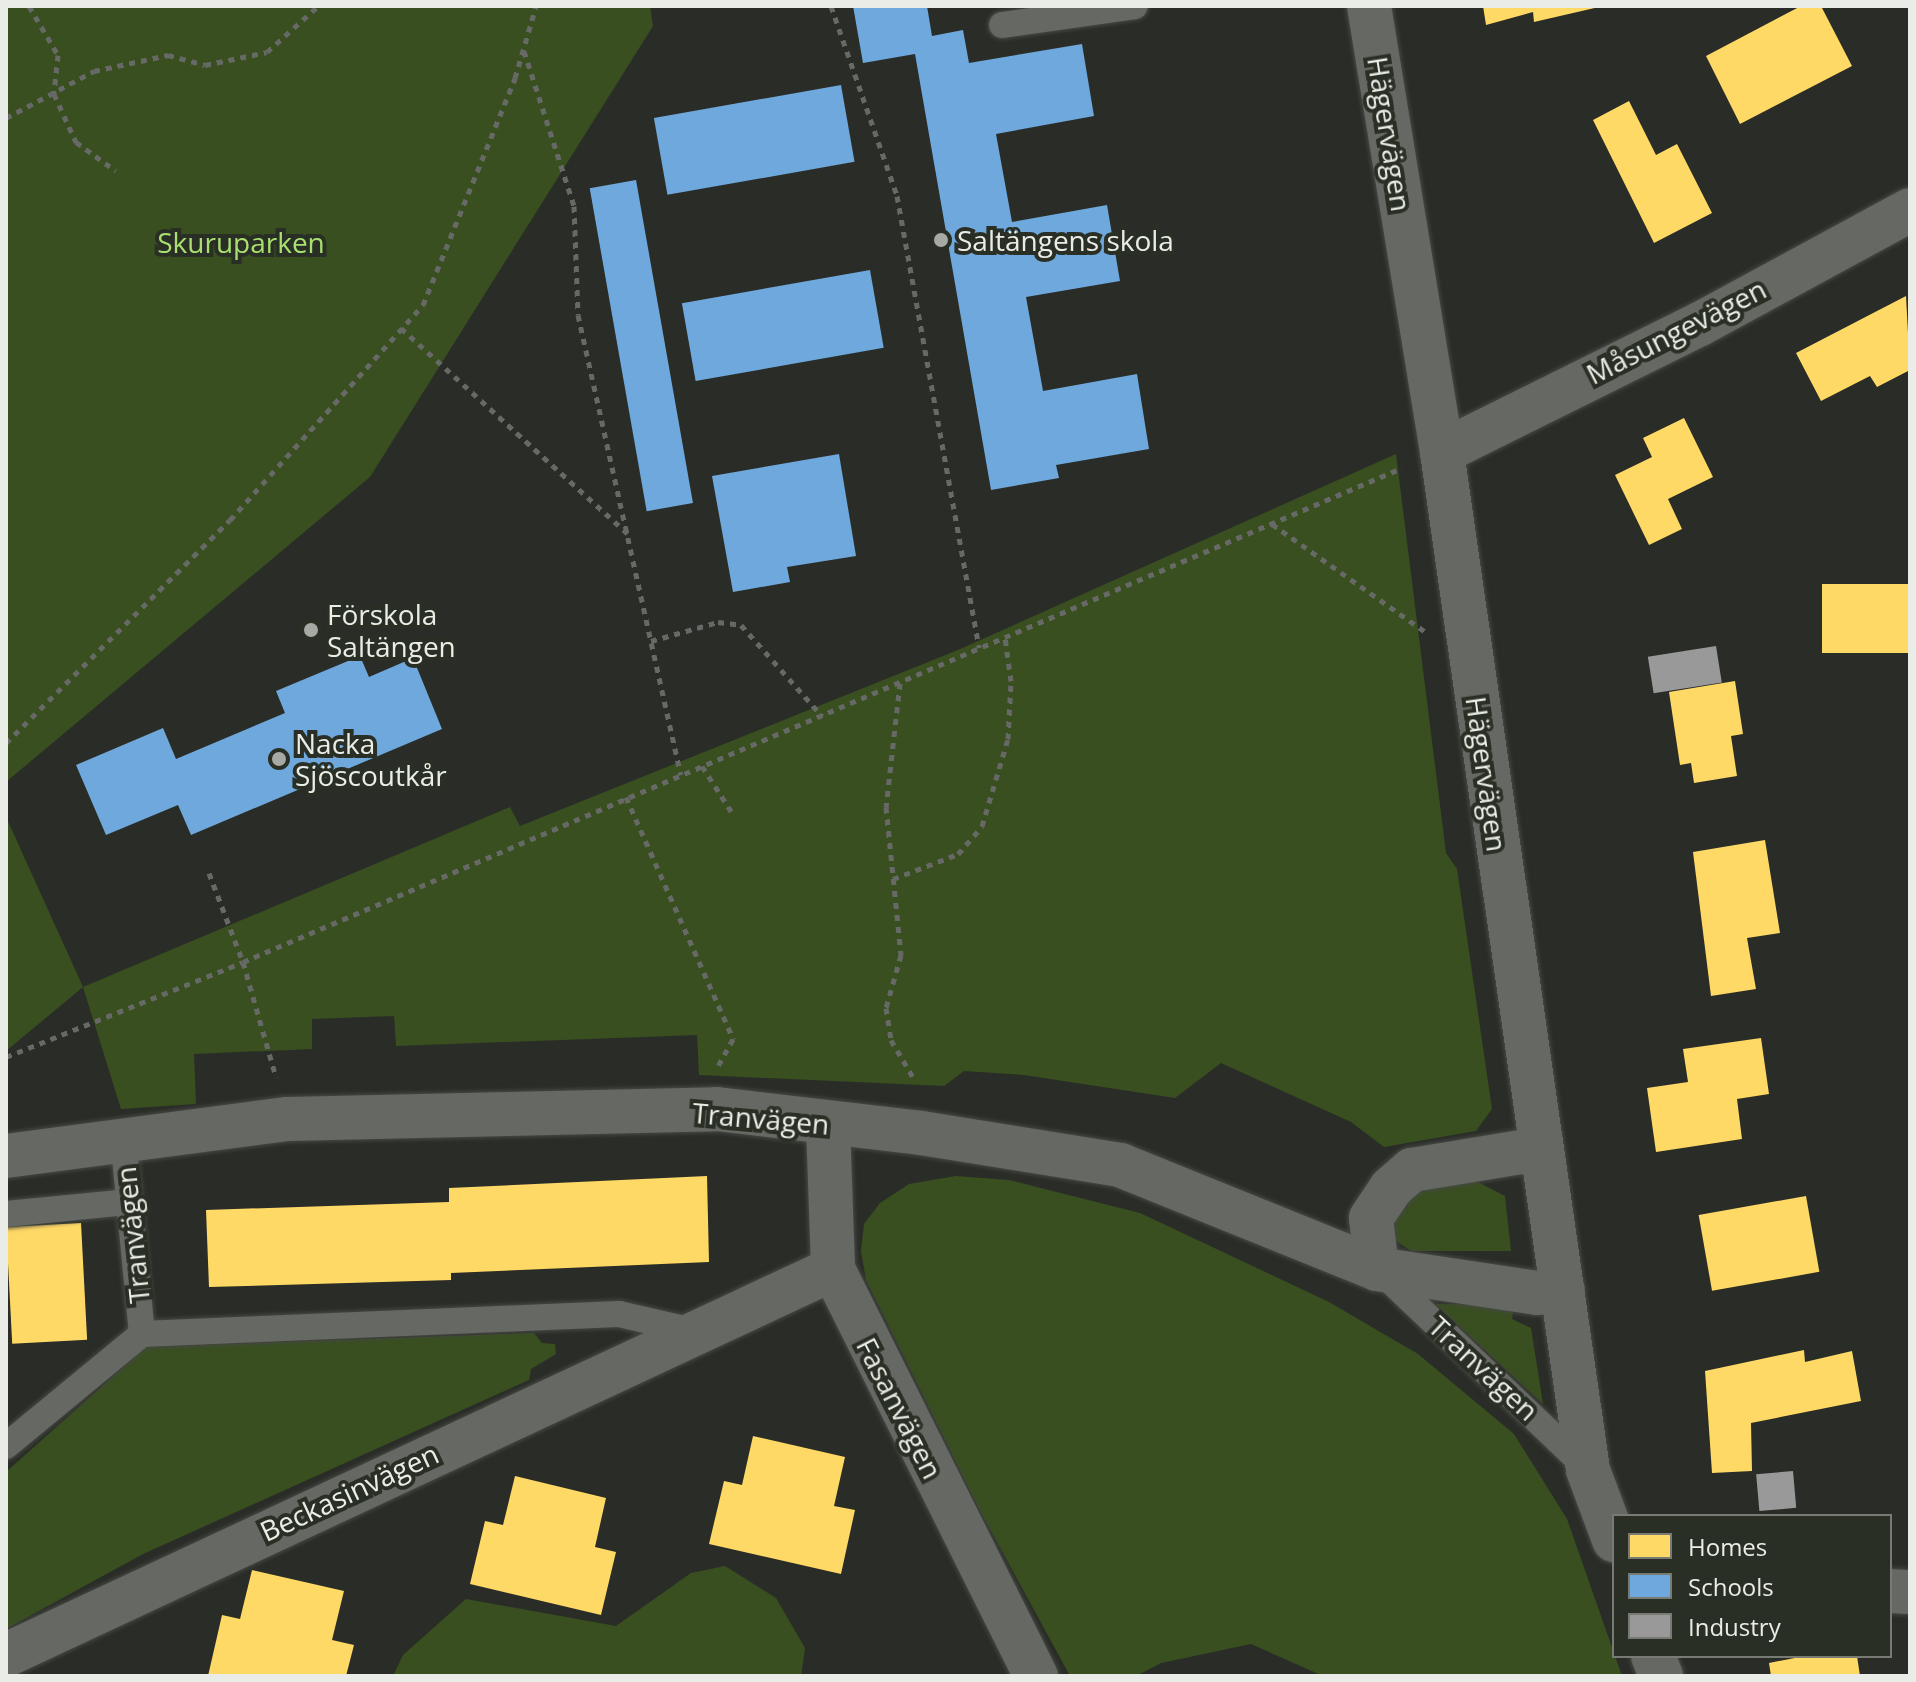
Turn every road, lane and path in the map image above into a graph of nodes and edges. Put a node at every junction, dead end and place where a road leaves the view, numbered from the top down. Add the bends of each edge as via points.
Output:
1 (29, 6) edge
2 (318, 6) edge
3 (536, 6) edge
4 (831, 6) edge
5 (1135, 6) edge
6 (1369, 6) edge
7 (1002, 25) dead end
8 (524, 50) junction
9 (54, 94) junction
10 (6, 118) edge
11 (116, 171) dead end
12 (1910, 210) edge
13 (401, 328) junction
14 (1426, 458) junction
15 (1272, 523) junction
16 (630, 536) junction
17 (1432, 636) dead end
18 (1005, 637) junction
19 (651, 641) junction
20 (979, 648) junction
21 (900, 683) junction
22 (822, 716) junction
23 (6, 743) edge
24 (702, 766) junction
25 (681, 775) junction
26 (626, 797) junction
27 (731, 811) dead end
28 (209, 873) dead end
29 (893, 879) junction
30 (243, 962) junction
31 (6, 1057) edge
32 (913, 1077) dead end
33 (717, 1109) junction
34 (288, 1119) junction
35 (828, 1124) junction
36 (123, 1137) junction
37 (1539, 1149) junction
38 (6, 1156) edge
39 (129, 1202) junction
40 (6, 1214) edge
41 (833, 1269) junction
42 (1377, 1269) junction
43 (1563, 1290) junction
44 (693, 1331) junction
45 (142, 1334) junction
46 (6, 1446) edge
47 (1588, 1470) junction
48 (1612, 1535) edge
49 (6, 1655) edge
50 (1036, 1676) edge

1 - 9 path via 58,55
2 - 9 path via 267,52 205,65 168,55 94,71
3 - 8 path
4 - 20 path via 897,196
5 - 7 lane
6 - 14 street, Hägervägen
8 - 13 path via 423,305
8 - 16 path via 574,206 578,315
9 - 10 path
9 - 11 path via 76,142
12 - 14 street, Måsungevägen via 1700,324
13 - 16 path
13 - 23 path via 230,520
14 - 15 path
14 - 37 street, Hägervägen
15 - 17 path
15 - 18 path
16 - 19 path
18 - 20 path
18 - 29 path via 1011,681 1008,739 982,826 958,854
19 - 22 path via 718,622 741,625
19 - 25 path
20 - 21 path
21 - 22 path
21 - 29 path via 886,807
22 - 24 path
24 - 25 path
24 - 27 path
25 - 26 path
26 - 30 path
26 - 33 path via 733,1039 717,1068
28 - 30 path
29 - 32 path via 901,955 886,1008 891,1040
30 - 31 path
30 - 34 path
33 - 34 street, Tranvägen
33 - 35 street, Tranvägen
34 - 36 street, Tranvägen
35 - 41 street, Fasanvägen
35 - 42 street, Tranvägen via 921,1133 1120,1165
36 - 38 street, Tranvägen
36 - 39 lane, Tranvägen
37 - 42 street via 1412,1170 1391,1188 1371,1218
37 - 43 street, Hägervägen
39 - 40 lane
39 - 45 lane, Tranvägen
41 - 44 street, Beckasinvägen
41 - 50 street, Fasanvägen
42 - 43 street, Tranvägen via 1537,1293
42 - 47 lane, Tranvägen via 1551,1429
43 - 47 street, Hägervägen
44 - 45 lane via 619,1314
44 - 49 street, Beckasinvägen
45 - 46 lane
47 - 48 street, Hägervägen

